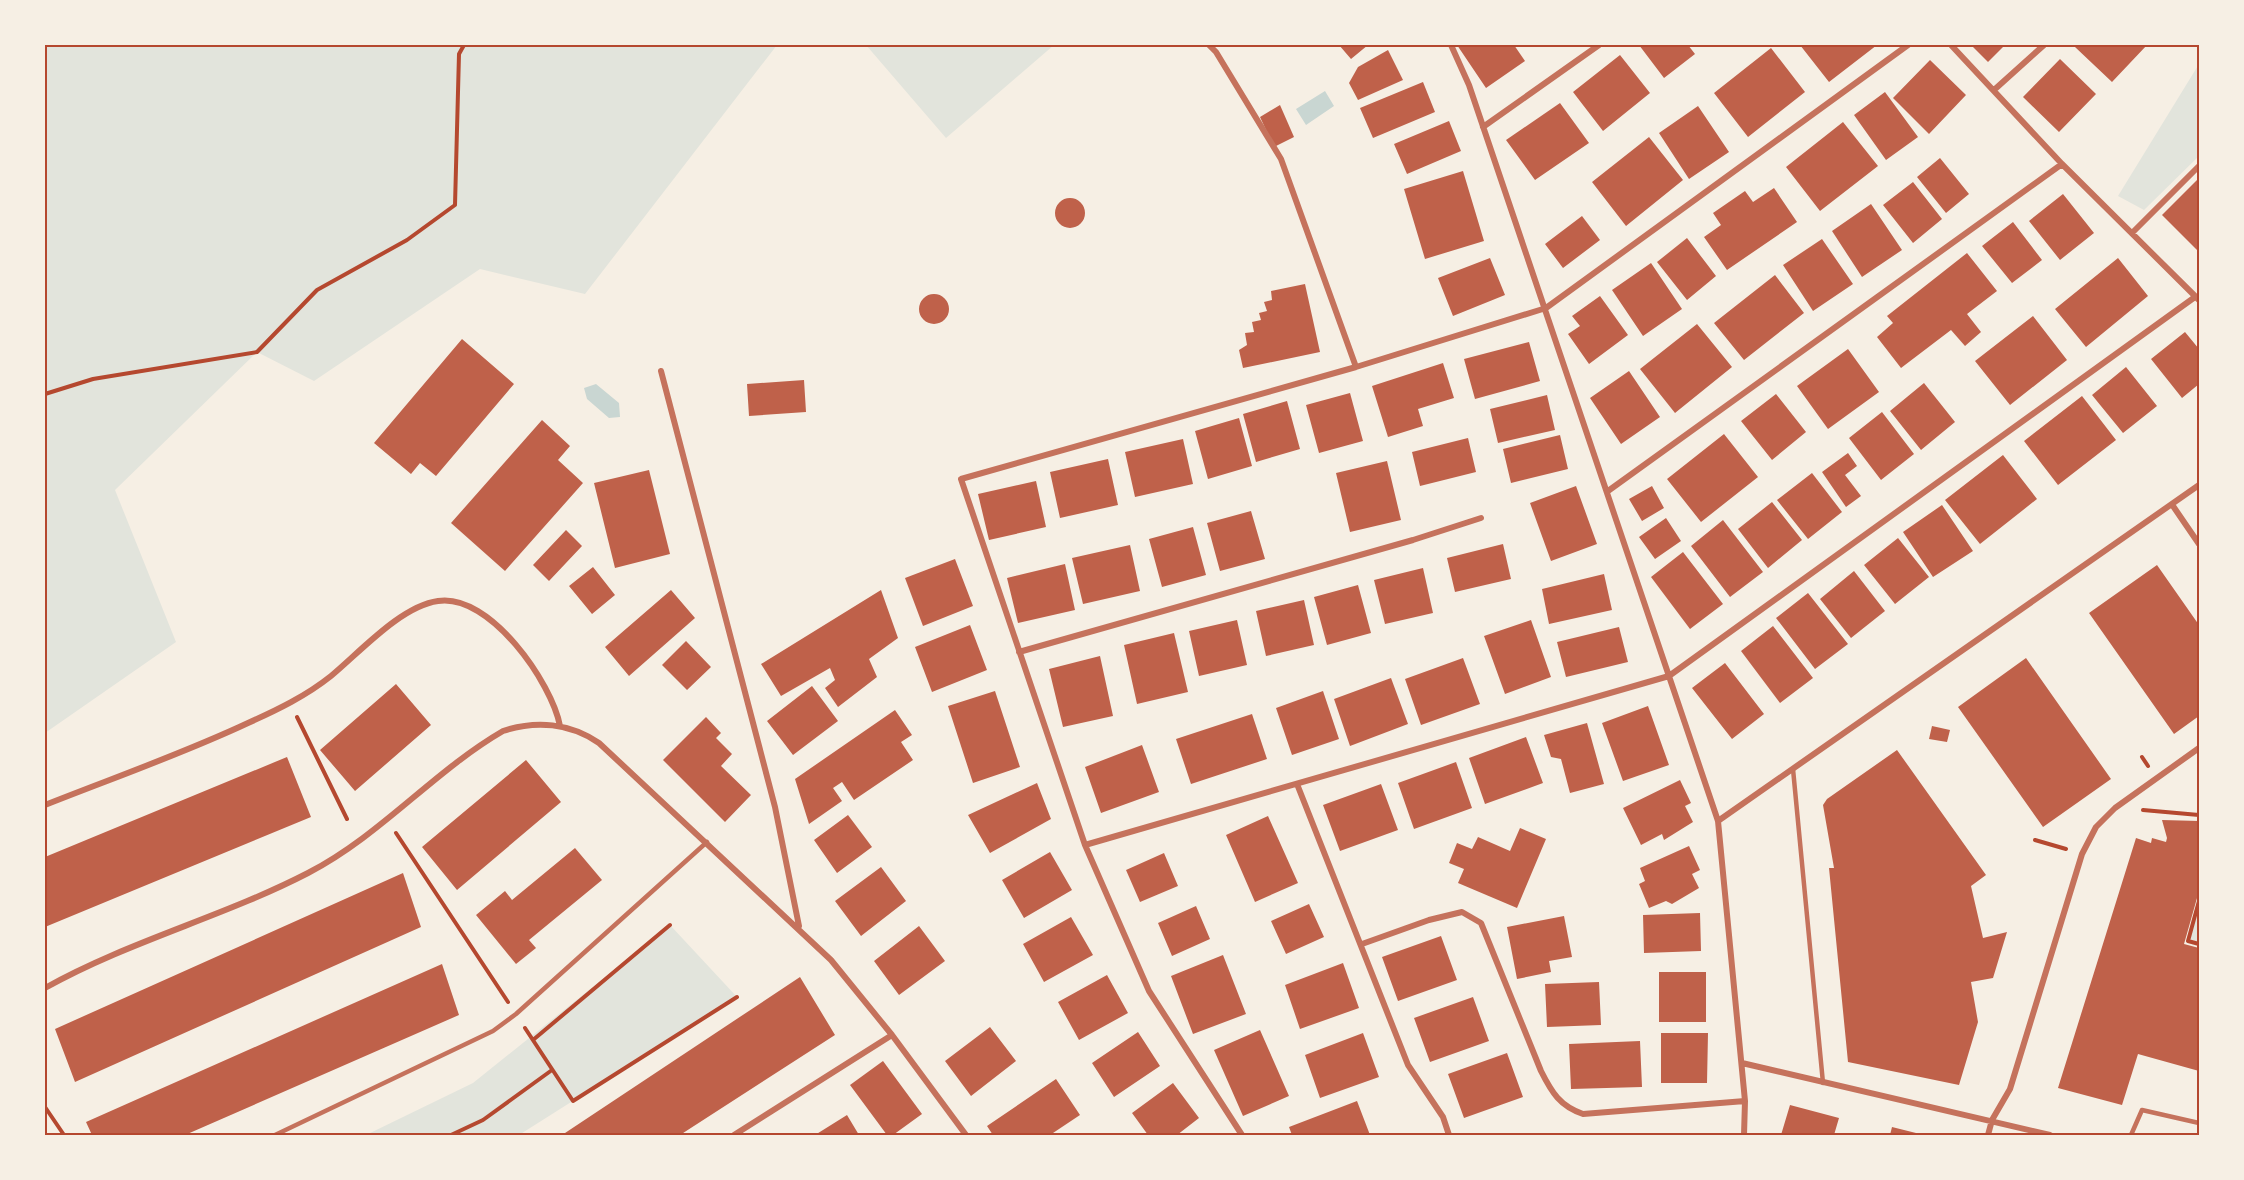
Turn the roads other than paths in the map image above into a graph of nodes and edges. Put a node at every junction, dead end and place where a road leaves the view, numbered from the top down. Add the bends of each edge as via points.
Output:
1 (1209, 45) edge
2 (1452, 45) edge
3 (1599, 45) edge
4 (1908, 45) edge
5 (1951, 45) edge
6 (2044, 45) edge
7 (1994, 90) junction
8 (1483, 127) junction
9 (2062, 164) junction
10 (2199, 166) edge
11 (2132, 233) junction
12 (2197, 298) edge
13 (1546, 308) junction
14 (1356, 367) junction
15 (661, 371) dead end
16 (2199, 485) edge
17 (1608, 491) junction
18 (2173, 506) junction
19 (1481, 518) dead end
20 (2199, 544) edge
21 (1019, 652) junction
22 (1669, 676) junction
23 (560, 726) junction
24 (2199, 748) edge
25 (1792, 769) junction
26 (1297, 784) junction
27 (45, 805) edge
28 (1718, 821) junction
29 (707, 842) junction
30 (1085, 845) junction
31 (799, 927) junction
32 (1362, 944) junction
33 (45, 988) edge
34 (892, 1035) junction
35 (1742, 1063) junction
36 (1823, 1083) junction
37 (1745, 1101) junction
38 (1992, 1120) junction
39 (2199, 1123) edge
40 (275, 1135) edge
41 (734, 1135) edge
42 (966, 1135) edge
43 (1242, 1135) edge
44 (1449, 1135) edge
45 (1744, 1135) edge
46 (1988, 1135) edge
47 (2050, 1135) edge
48 (2131, 1135) edge

1 - 14 street via 1281,159
2 - 8 street
3 - 8 street
4 - 13 street
5 - 7 street
6 - 7 street
7 - 9 street
8 - 13 street
9 - 11 street
9 - 17 street
10 - 11 street
11 - 12 street
12 - 22 street
13 - 14 street
13 - 17 street
14 - 21 street via 961,479
15 - 31 street via 775,807
16 - 18 street
17 - 22 street
18 - 20 street
18 - 25 street
19 - 21 street
21 - 30 street
22 - 26 street
22 - 28 street
23 - 27 street via 542,677 493,621 475,609 440,600 398,619 328,678 290,703 220,736
23 - 29 street via 599,743
23 - 33 street via 527,725 503,731 310,872 209,918 94,962
24 - 38 street via 2115,808 2096,827 2082,854 2010,1089
25 - 28 street
25 - 36 lane
26 - 30 street
26 - 32 street
28 - 35 street
29 - 31 street
29 - 40 lane via 516,1014 471,1043
30 - 43 street via 1149,991
31 - 34 street
32 - 37 street via 1462,912 1481,923 1541,1071 1553,1095 1568,1109 1583,1114
32 - 44 street via 1408,1065 1443,1117
34 - 41 street
34 - 42 street
35 - 36 street
35 - 37 street
36 - 38 street
37 - 45 street
38 - 46 street
38 - 47 street
39 - 48 lane via 2142,1110

